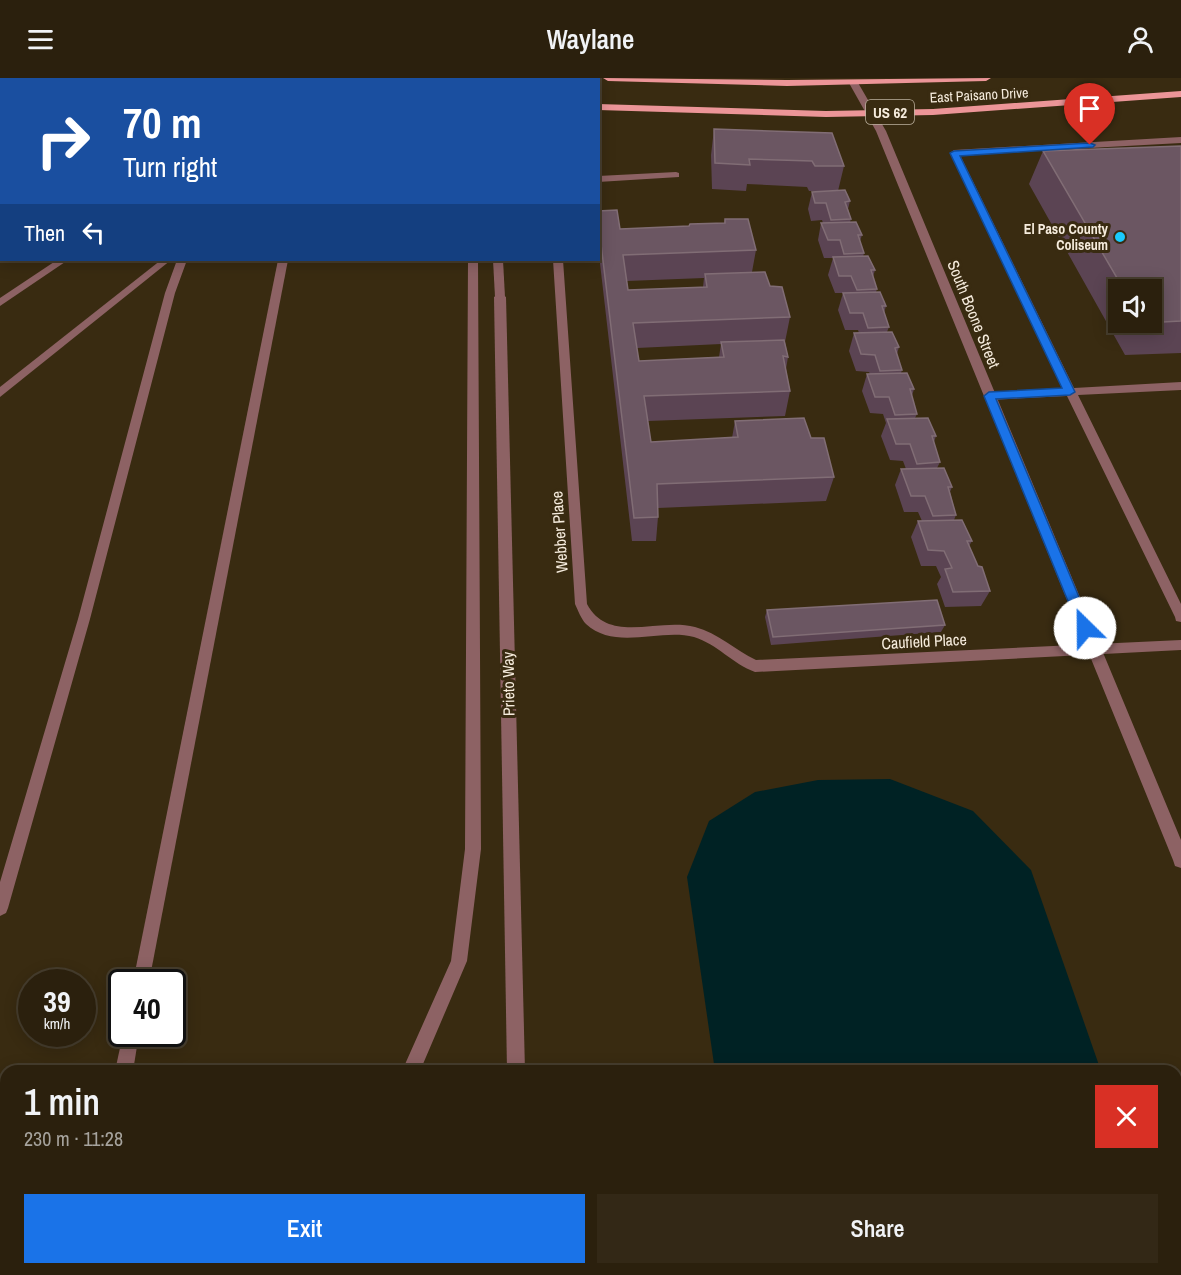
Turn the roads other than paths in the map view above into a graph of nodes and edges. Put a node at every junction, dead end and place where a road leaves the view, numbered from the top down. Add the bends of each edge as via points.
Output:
1 (609, 78) edge
2 (986, 78) edge
3 (854, 83) junction
4 (1181, 94) edge
5 (600, 107) edge
6 (871, 113) junction
7 (1181, 140) edge
8 (676, 176) dead end
9 (600, 178) edge
10 (62, 261) edge
11 (165, 261) edge
12 (182, 261) edge
13 (283, 261) edge
14 (473, 261) edge
15 (498, 261) edge
16 (558, 261) edge
17 (500, 297) joint
18 (0, 303) edge
19 (1181, 386) edge
20 (1070, 392) junction
21 (0, 393) edge
22 (989, 396) junction
23 (1181, 617) edge
24 (1181, 645) edge
25 (1094, 649) junction
26 (755, 666) joint
27 (1181, 860) edge
28 (0, 908) edge
29 (144, 969) edge
30 (129, 1047) edge
31 (125, 1065) edge
32 (414, 1065) edge
33 (516, 1065) edge

1 - 3 main road, East Paisano Drive / US 62
2 - 3 main road, East Paisano Drive / US 62
3 - 6 street, South Boone Street
4 - 6 main road, East Paisano Drive / US 62 via 990,109
5 - 6 main road, East Paisano Drive / US 62
6 - 22 street, South Boone Street
7 - 20 lane via 954,153
8 - 9 lane
10 - 18 lane
11 - 21 lane
12 - 28 lane
13 - 29 lane
14 - 32 lane via 473,849 459,961
15 - 17 lane
16 - 26 lane, Webber Place via 580,604 584,616 613,632 693,631
17 - 33 street, Prieto Way
19 - 20 lane
20 - 22 lane
20 - 23 lane
22 - 25 street, South Boone Street
24 - 25 lane, Caufield Place
25 - 26 lane, Caufield Place
25 - 27 street, South Boone Street
30 - 31 lane

